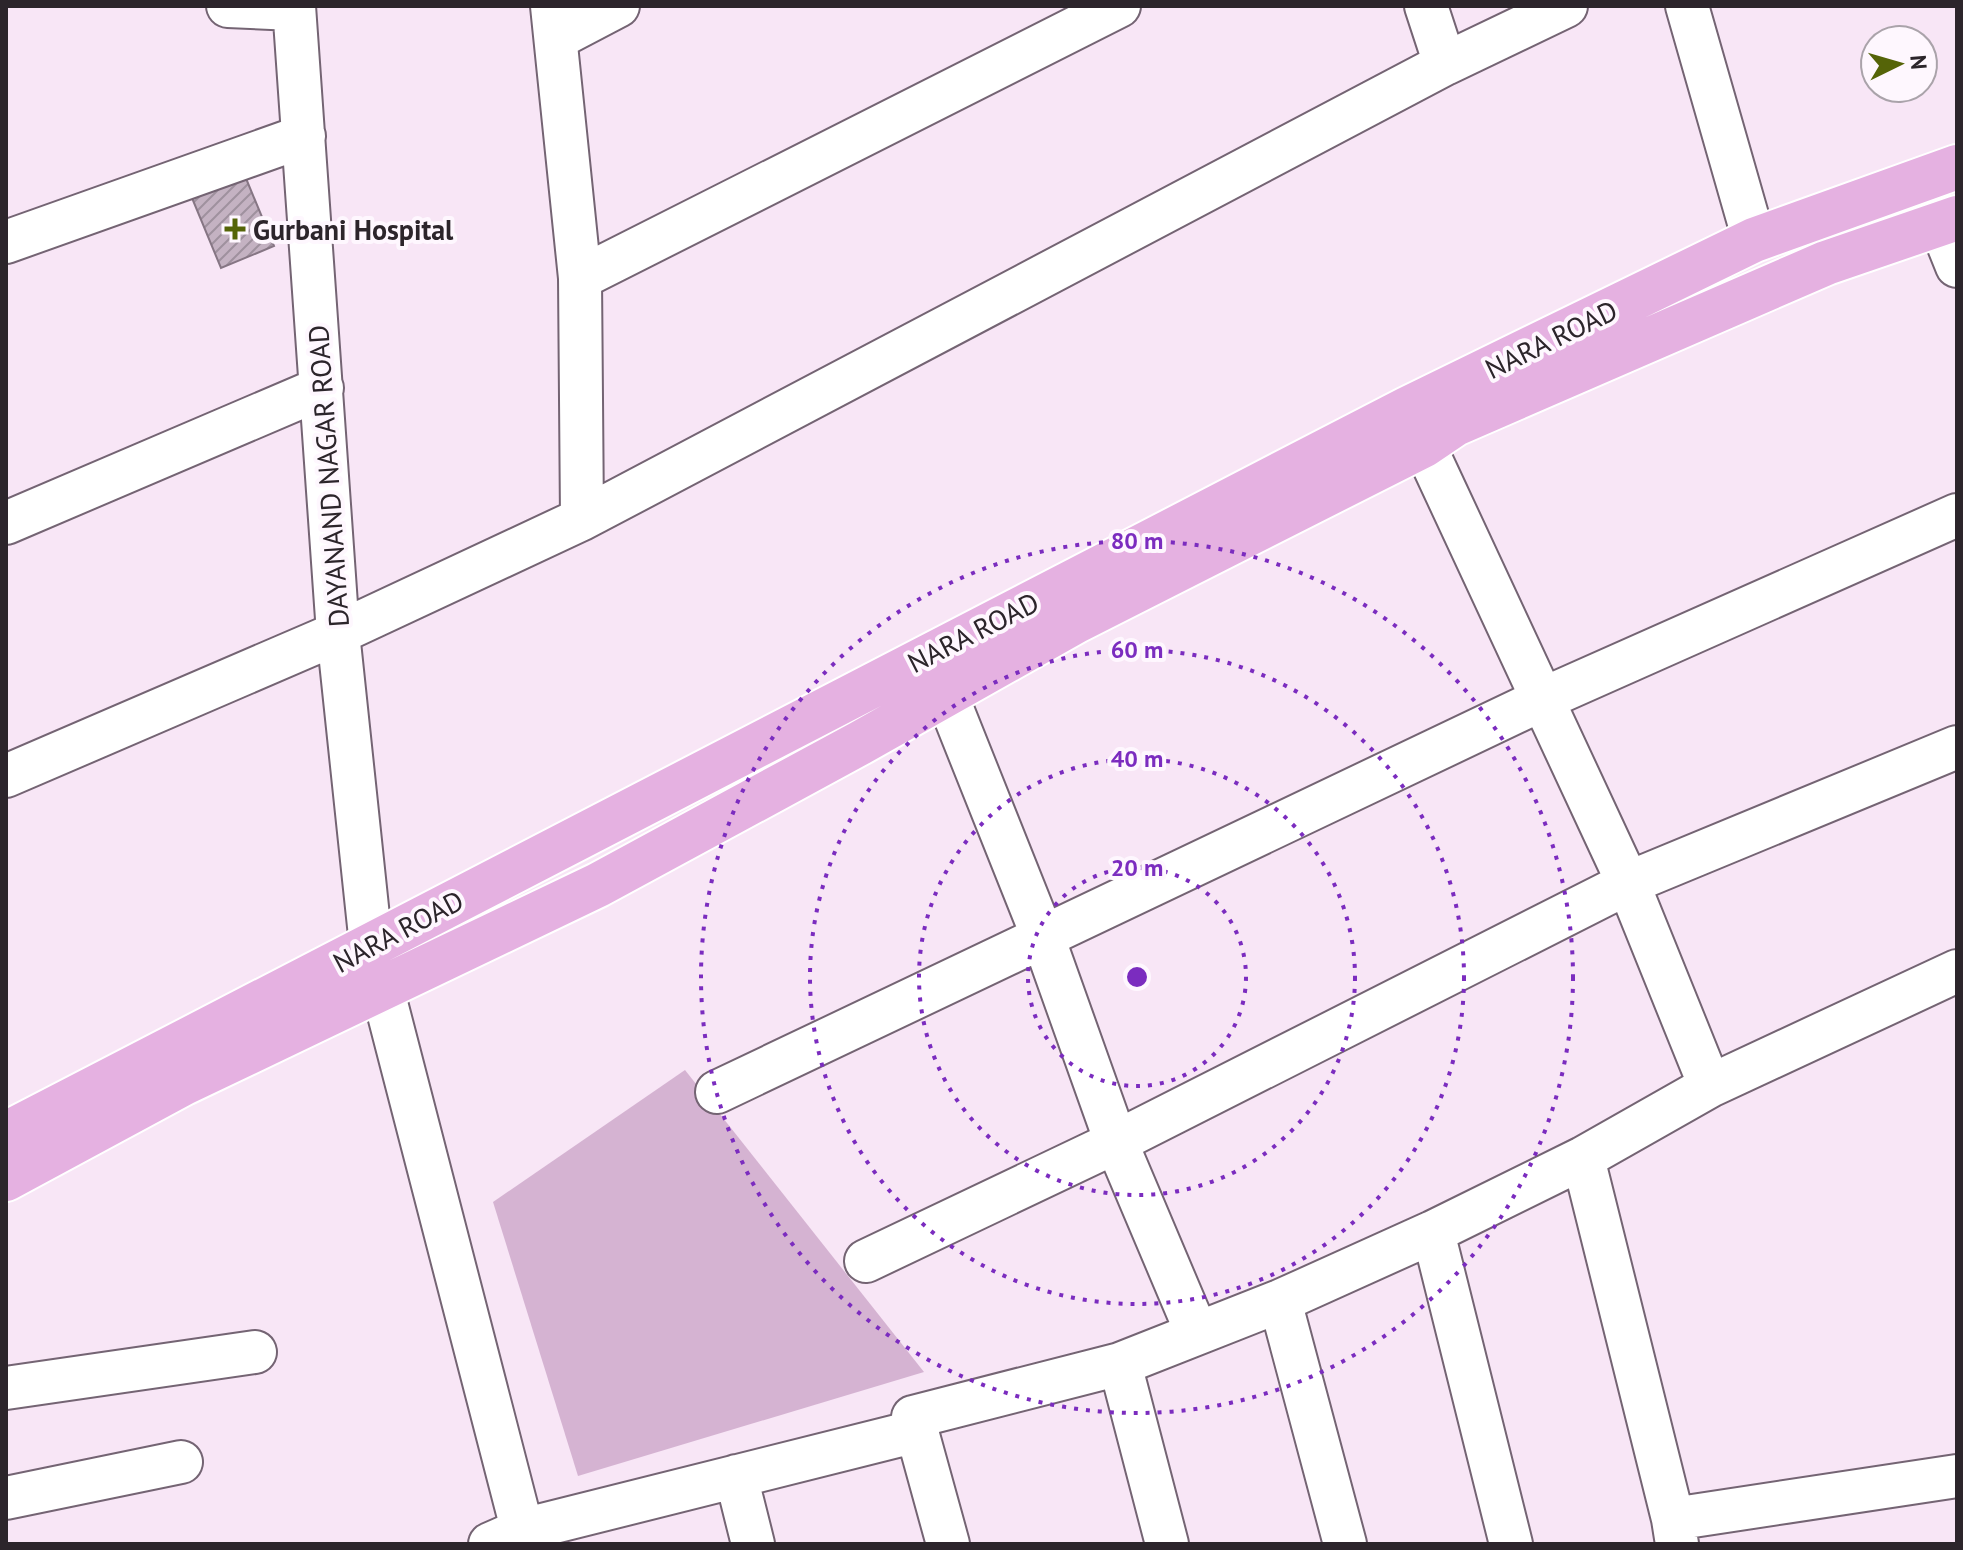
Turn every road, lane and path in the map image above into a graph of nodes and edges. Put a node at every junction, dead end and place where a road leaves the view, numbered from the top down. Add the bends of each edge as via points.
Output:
1 (228, 6) edge
2 (618, 6) edge
3 (1119, 6) edge
4 (1426, 6) edge
5 (1566, 6) edge
6 (1687, 6) edge
7 (294, 7) edge
8 (554, 22) edge
9 (1445, 64) junction
10 (304, 136) junction
11 (1957, 167) edge
12 (1948, 221) edge
13 (1754, 240) junction
14 (6, 242) edge
15 (1957, 266) edge
16 (580, 278) junction
17 (322, 388) junction
18 (1424, 445) junction
19 (1957, 515) edge
20 (582, 519) junction
21 (6, 523) edge
22 (338, 633) junction
23 (936, 676) junction
24 (1543, 699) junction
25 (1957, 747) edge
26 (6, 776) edge
27 (1628, 883) junction
28 (1043, 937) junction
29 (371, 945) junction
30 (1957, 971) edge
31 (382, 991) junction
32 (1710, 1086) junction
33 (717, 1092) dead end
34 (6, 1134) edge
35 (1116, 1142) junction
36 (1583, 1158) junction
37 (6, 1179) edge
38 (1433, 1232) junction
39 (866, 1261) dead end
40 (1280, 1301) junction
41 (1196, 1331) junction
42 (255, 1352) dead end
43 (1120, 1364) junction
44 (6, 1388) edge
45 (917, 1431) junction
46 (181, 1462) dead end
47 (736, 1476) junction
48 (1957, 1476) edge
49 (6, 1498) edge
50 (1675, 1532) edge
51 (513, 1539) edge
52 (753, 1544) edge
53 (948, 1544) edge
54 (1167, 1544) edge
55 (1345, 1544) edge
56 (1511, 1544) edge

1 - 7 street
2 - 8 street
3 - 16 street
4 - 9 street
5 - 9 street
6 - 13 street
7 - 10 street, DAYANAND NAGAR ROAD
8 - 16 street
9 - 20 street
10 - 14 street
10 - 17 street, DAYANAND NAGAR ROAD
11 - 13 main road, NARA ROAD
12 - 15 street
12 - 18 main road via 1826,263 1544,383 1455,424
13 - 23 main road, NARA ROAD via 1407,409
16 - 20 street
17 - 21 street
17 - 22 street, DAYANAND NAGAR ROAD
18 - 23 main road via 1076,621
18 - 24 street
19 - 24 street
20 - 22 street
22 - 26 street
22 - 29 street, DAYANAND NAGAR ROAD
23 - 28 street
23 - 29 main road, NARA ROAD
23 - 31 main road via 598,885
24 - 27 street
24 - 28 street
25 - 27 street
27 - 32 street
27 - 35 street
28 - 33 street
28 - 35 street
29 - 31 street, DAYANAND NAGAR ROAD
29 - 34 main road, NARA ROAD
30 - 32 street
31 - 37 main road via 184,1083
31 - 51 street, DAYANAND NAGAR ROAD
32 - 36 street
35 - 39 street
35 - 41 street
36 - 38 street
36 - 50 street
38 - 40 street
38 - 56 street
40 - 41 street
40 - 55 street
41 - 43 street
42 - 44 street
43 - 45 street via 913,1417
43 - 54 street
45 - 47 street
45 - 53 street
46 - 49 street
47 - 51 street
47 - 52 street
48 - 50 street

